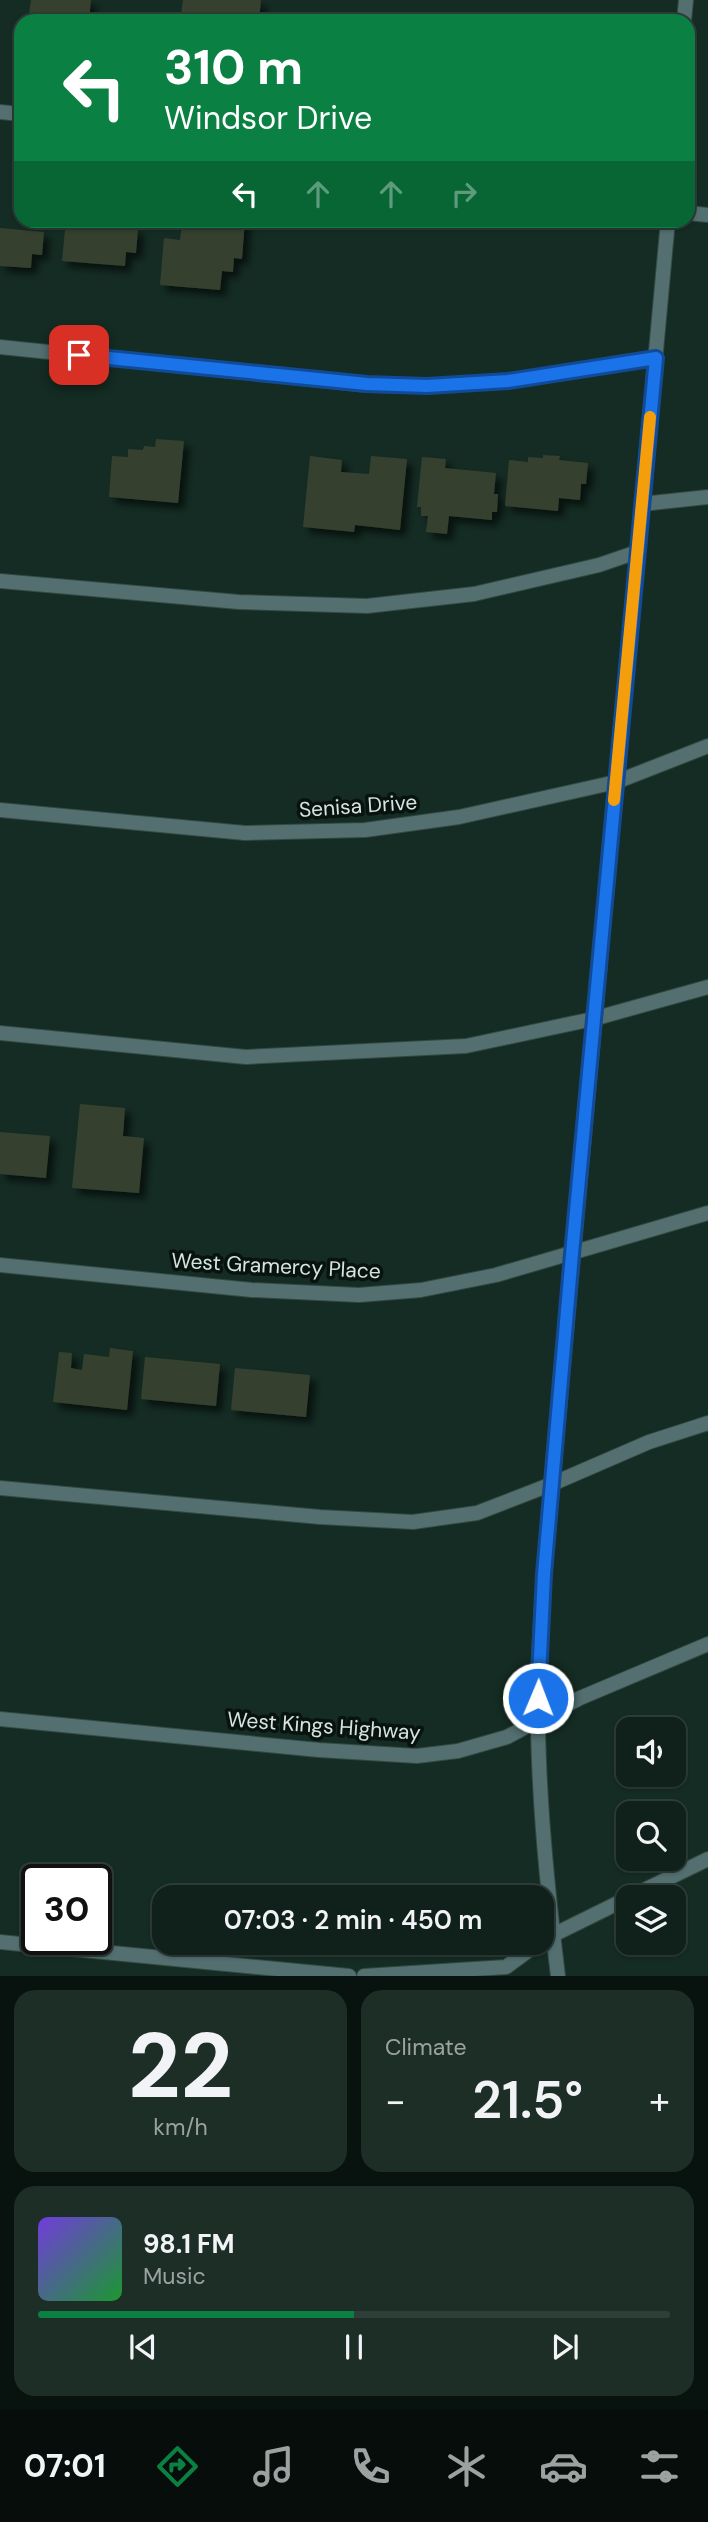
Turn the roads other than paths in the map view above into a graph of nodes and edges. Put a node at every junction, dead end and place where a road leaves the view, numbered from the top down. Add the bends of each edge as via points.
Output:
1 (666, 228) edge
2 (0, 347) edge
3 (656, 358) junction
4 (708, 497) edge
5 (642, 504) junction
6 (637, 552) junction
7 (0, 580) edge
8 (708, 746) edge
9 (615, 782) junction
10 (0, 810) edge
11 (708, 987) edge
12 (593, 1019) junction
13 (0, 1033) edge
14 (708, 1213) edge
15 (572, 1254) junction
16 (0, 1265) edge
17 (708, 1423) edge
18 (552, 1484) junction
19 (0, 1488) edge
20 (708, 1644) edge
21 (0, 1719) edge
22 (538, 1721) junction
23 (708, 1859) edge
24 (545, 1885) edge
25 (654, 1885) edge
26 (616, 1904) edge
27 (554, 1934) edge
28 (0, 1942) edge
29 (523, 1955) edge
30 (551, 1955) edge
31 (349, 1976) edge
32 (365, 1976) edge
33 (558, 1976) edge

1 - 3 street
2 - 3 street via 415,386 508,381
3 - 5 street
4 - 5 street
5 - 6 street
6 - 7 street via 474,594 367,606 239,602
6 - 9 street
8 - 9 street, Senisa Drive
9 - 10 street, Senisa Drive via 459,817 365,830 245,833
9 - 12 street
11 - 12 street
12 - 13 street via 466,1046 246,1057
12 - 15 street
14 - 15 street, West Gramercy Place
15 - 16 street, West Gramercy Place via 421,1290 359,1295 252,1290
15 - 18 street
17 - 18 street via 649,1442
18 - 19 street via 477,1513 413,1522
18 - 22 street
20 - 22 street, West Kings Highway via 580,1698
21 - 22 street, West Kings Highway via 417,1756 458,1751 507,1737
22 - 24 street
23 - 25 street
26 - 27 street
28 - 31 street
29 - 32 street via 506,1967
30 - 33 street

